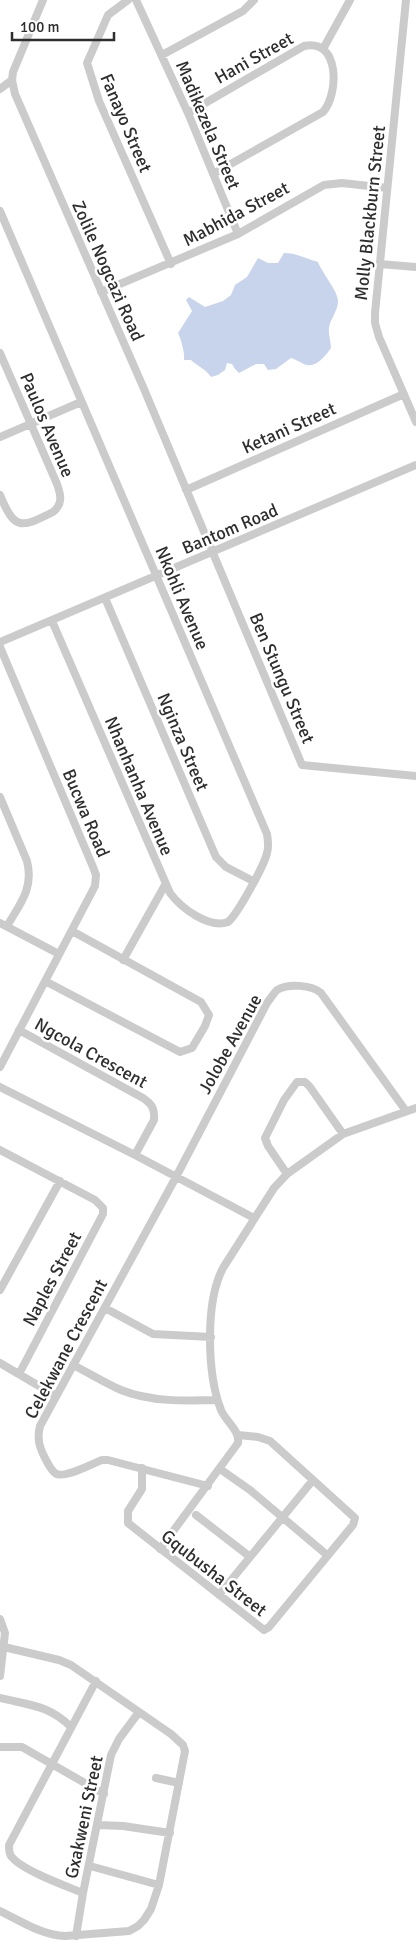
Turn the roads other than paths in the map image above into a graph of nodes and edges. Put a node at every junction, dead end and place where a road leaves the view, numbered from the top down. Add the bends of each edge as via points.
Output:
1 (43, 0) edge
2 (128, 0) edge
3 (136, 0) edge
4 (254, 0) edge
5 (350, 0) edge
6 (406, 0) edge
7 (323, 50) junction
8 (162, 55) junction
9 (12, 80) junction
10 (0, 89) edge
11 (188, 113) junction
12 (213, 174) junction
13 (387, 188) junction
14 (0, 211) edge
15 (238, 234) junction
16 (171, 264) junction
17 (380, 264) junction
18 (416, 267) edge
19 (101, 292) junction
20 (0, 354) edge
21 (404, 394) junction
22 (82, 402) junction
23 (416, 422) edge
24 (31, 424) junction
25 (0, 438) edge
26 (416, 465) edge
27 (186, 490) junction
28 (0, 495) edge
29 (213, 553) junction
30 (156, 577) junction
31 (105, 598) junction
32 (52, 620) junction
33 (0, 642) edge
34 (0, 647) edge
35 (416, 776) edge
36 (0, 797) edge
37 (253, 881) junction
38 (165, 885) junction
39 (4, 924) edge
40 (72, 931) junction
41 (59, 954) junction
42 (123, 960) junction
43 (45, 981) junction
44 (18, 1030) junction
45 (0, 1067) edge
46 (0, 1087) edge
47 (416, 1108) edge
48 (406, 1111) junction
49 (343, 1134) junction
50 (0, 1150) edge
51 (135, 1155) junction
52 (287, 1174) junction
53 (176, 1177) junction
54 (60, 1181) junction
55 (254, 1218) junction
56 (0, 1290) edge
57 (105, 1308) junction
58 (211, 1337) junction
59 (0, 1363) edge
60 (73, 1365) junction
61 (19, 1374) junction
62 (56, 1396) junction
63 (217, 1400) junction
64 (238, 1435) junction
65 (142, 1468) junction
66 (220, 1469) junction
67 (313, 1480) junction
68 (208, 1486) junction
69 (196, 1515) dead end
70 (282, 1518) junction
71 (160, 1549) junction
72 (327, 1555) junction
73 (249, 1556) junction
74 (219, 1595) junction
75 (0, 1619) edge
76 (4, 1647) junction
77 (0, 1676) edge
78 (96, 1681) junction
79 (0, 1698) edge
80 (139, 1712) junction
81 (71, 1727) junction
82 (0, 1747) edge
83 (51, 1764) junction
84 (156, 1778) dead end
85 (179, 1783) junction
86 (104, 1794) junction
87 (98, 1825) junction
88 (170, 1833) junction
89 (90, 1866) junction
90 (159, 1885) junction
91 (83, 1893) junction
92 (0, 1911) edge
93 (76, 1936) junction

1 - 9 street
2 - 16 street, Fanayo Street via 108,15 87,64
3 - 8 street, Madikezela Street
4 - 8 street via 243,10
5 - 7 street
6 - 13 street, Molly Blackburn Street
7 - 11 street, Hani Street via 304,46
7 - 12 street, Hani Street via 331,59 333,70 331,99 326,109
8 - 11 street, Madikezela Street
9 - 10 street
9 - 19 street, Zolile Nogcazi Road via 15,94
11 - 12 street, Madikezela Street
12 - 15 street, Madikezela Street
13 - 15 street, Mabhida Street via 329,183
13 - 17 street, Molly Blackburn Street
14 - 22 street, Nkohli Avenue
15 - 16 street, Mabhida Street
16 - 19 street, Mabhida Street
17 - 18 street
17 - 21 street, Molly Blackburn Street via 375,323
19 - 27 street, Zolile Nogcazi Road
20 - 24 street, Paulos Avenue
21 - 23 street, Molly Blackburn Street
21 - 27 street, Ketani Street
22 - 24 street
22 - 30 street, Nkohli Avenue
24 - 25 street
24 - 28 street, Paulos Avenue via 61,500 57,509 31,523 21,523 10,516
26 - 29 street, Bantom Road
27 - 29 street, Zolile Nogcazi Road
29 - 30 street, Bantom Road
29 - 35 street, Ben Stungu Street via 302,764
30 - 31 street, Bantom Road
30 - 37 street, Nkohli Avenue via 267,834 268,852
31 - 32 street, Bantom Road
31 - 37 street, Nginza Street via 216,857 226,867
32 - 33 street, Bantom Road
32 - 38 street, Nhanhanha Avenue
34 - 40 street, Bucwa Road via 96,875 95,886
36 - 39 street via 30,872 29,886
37 - 38 street, Nkohli Avenue via 233,917 219,924 184,909
38 - 42 street
39 - 41 street
40 - 41 street, Bucwa Road
40 - 42 street
41 - 43 street, Bucwa Road
42 - 43 street via 204,1006 208,1020 188,1051 180,1052
43 - 44 street, Bucwa Road
44 - 45 street, Bucwa Road
44 - 51 street, Ngcola Crescent via 152,1104 154,1120
46 - 51 street
47 - 48 street
48 - 49 street
48 - 53 street, Jolobe Avenue via 321,992 309,986 278,990 267,1003
49 - 52 street
49 - 52 street via 305,1082 296,1082 265,1138
50 - 54 street
51 - 53 street
52 - 55 street
53 - 55 street
53 - 57 street, Celekwane Crescent
54 - 56 street
54 - 61 street, Naples Street via 102,1205 103,1214
55 - 58 street via 218,1278
57 - 58 street via 153,1334
57 - 60 street, Celekwane Crescent
58 - 63 street via 211,1367
59 - 61 street
60 - 62 street, Celekwane Crescent
60 - 63 street via 139,1396
61 - 62 street
62 - 65 street, Celekwane Crescent via 37,1438 55,1474 71,1473 102,1460
63 - 64 street
64 - 66 street via 237,1447
64 - 67 street, Gqubusha Street via 270,1441
65 - 68 street, Celekwane Crescent
65 - 71 street, Gqubusha Street via 142,1489 128,1511 127,1520
66 - 68 street
66 - 70 street
67 - 70 street
67 - 72 street, Gqubusha Street via 355,1518
68 - 71 street
69 - 73 street
70 - 72 street
70 - 73 street
71 - 74 street, Gqubusha Street
72 - 74 street, Gqubusha Street via 264,1630
73 - 74 street
75 - 76 street via 5,1633
76 - 77 street
76 - 78 street via 65,1662
78 - 80 street
78 - 81 street
79 - 81 street via 47,1709
80 - 85 street via 183,1745 185,1758
80 - 86 street, Gxakweni Street via 115,1746
81 - 83 street
82 - 83 street via 22,1747
83 - 86 street
83 - 91 street via 12,1837 9,1852 19,1863
84 - 85 street
85 - 88 street
86 - 87 street, Gxakweni Street
87 - 88 street
87 - 89 street, Gxakweni Street
88 - 90 street
89 - 90 street
89 - 91 street, Gxakweni Street
90 - 93 street via 151,1909 134,1929
91 - 93 street, Gxakweni Street
92 - 93 street via 54,1936

